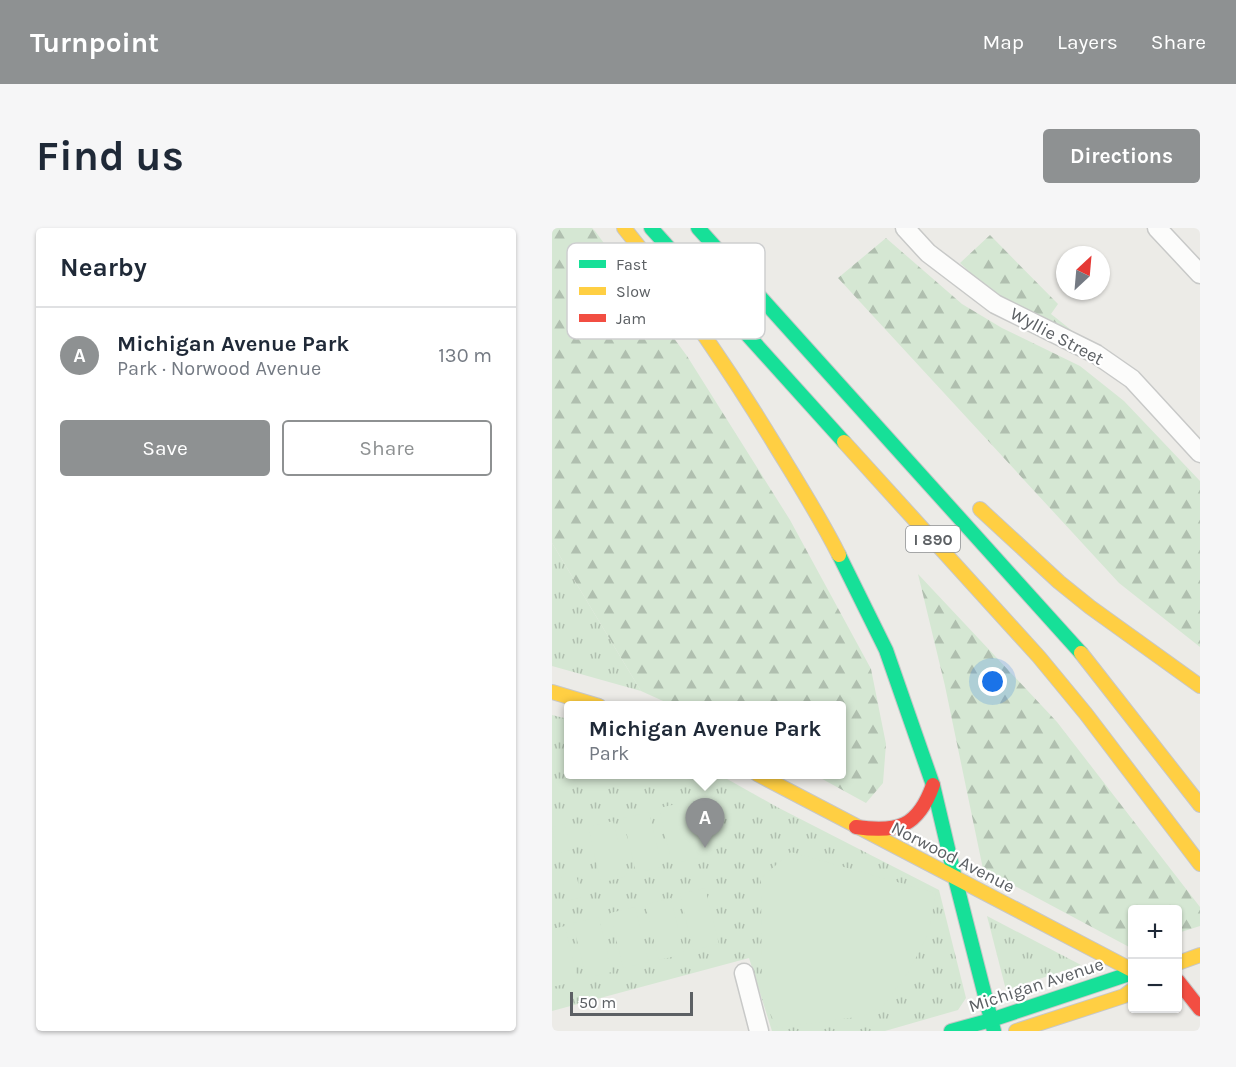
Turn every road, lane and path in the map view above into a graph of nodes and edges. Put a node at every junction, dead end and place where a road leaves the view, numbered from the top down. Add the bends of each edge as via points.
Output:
1 (624, 228) edge
2 (651, 228) edge
3 (698, 228) edge
4 (905, 228) edge
5 (1157, 228) edge
6 (636, 243) edge
7 (665, 243) edge
8 (712, 243) edge
9 (1200, 274) edge
10 (765, 297) edge
11 (765, 301) edge
12 (707, 339) edge
13 (751, 339) edge
14 (893, 424) dead end
15 (1200, 453) edge
16 (969, 499) dead end
17 (1200, 686) edge
18 (552, 692) edge
19 (585, 701) edge
20 (766, 779) edge
21 (933, 785) junction
22 (1200, 805) edge
23 (856, 827) junction
24 (1200, 864) edge
25 (955, 878) junction
26 (1200, 956) edge
27 (1182, 962) edge
28 (1128, 969) edge
29 (744, 973) dead end
30 (1128, 973) edge
31 (1182, 986) edge
32 (1128, 993) edge
33 (1200, 1009) edge
34 (993, 1026) edge
35 (759, 1031) edge
36 (951, 1031) edge
37 (1016, 1031) edge

1 - 6 main road
2 - 7 main road, I 890
3 - 8 main road, I 890
4 - 15 street, Wyllie Street via 928,253 995,304 1096,354 1132,379
5 - 9 street
10 - 14 main road
11 - 22 main road, I 890 via 1065,634
12 - 21 main road via 822,522 886,650
13 - 24 main road, I 890 via 1039,657
16 - 17 main road via 1059,582
18 - 19 main road
20 - 23 main road, Norwood Avenue
21 - 23 main road via 928,802 907,824 879,831
21 - 25 main road
23 - 25 main road, Norwood Avenue
25 - 28 main road, Norwood Avenue
25 - 34 main road
26 - 27 main road
29 - 35 street
30 - 34 main road, Michigan Avenue
31 - 33 main road
32 - 37 main road, Michigan Avenue
34 - 36 main road, Michigan Avenue

